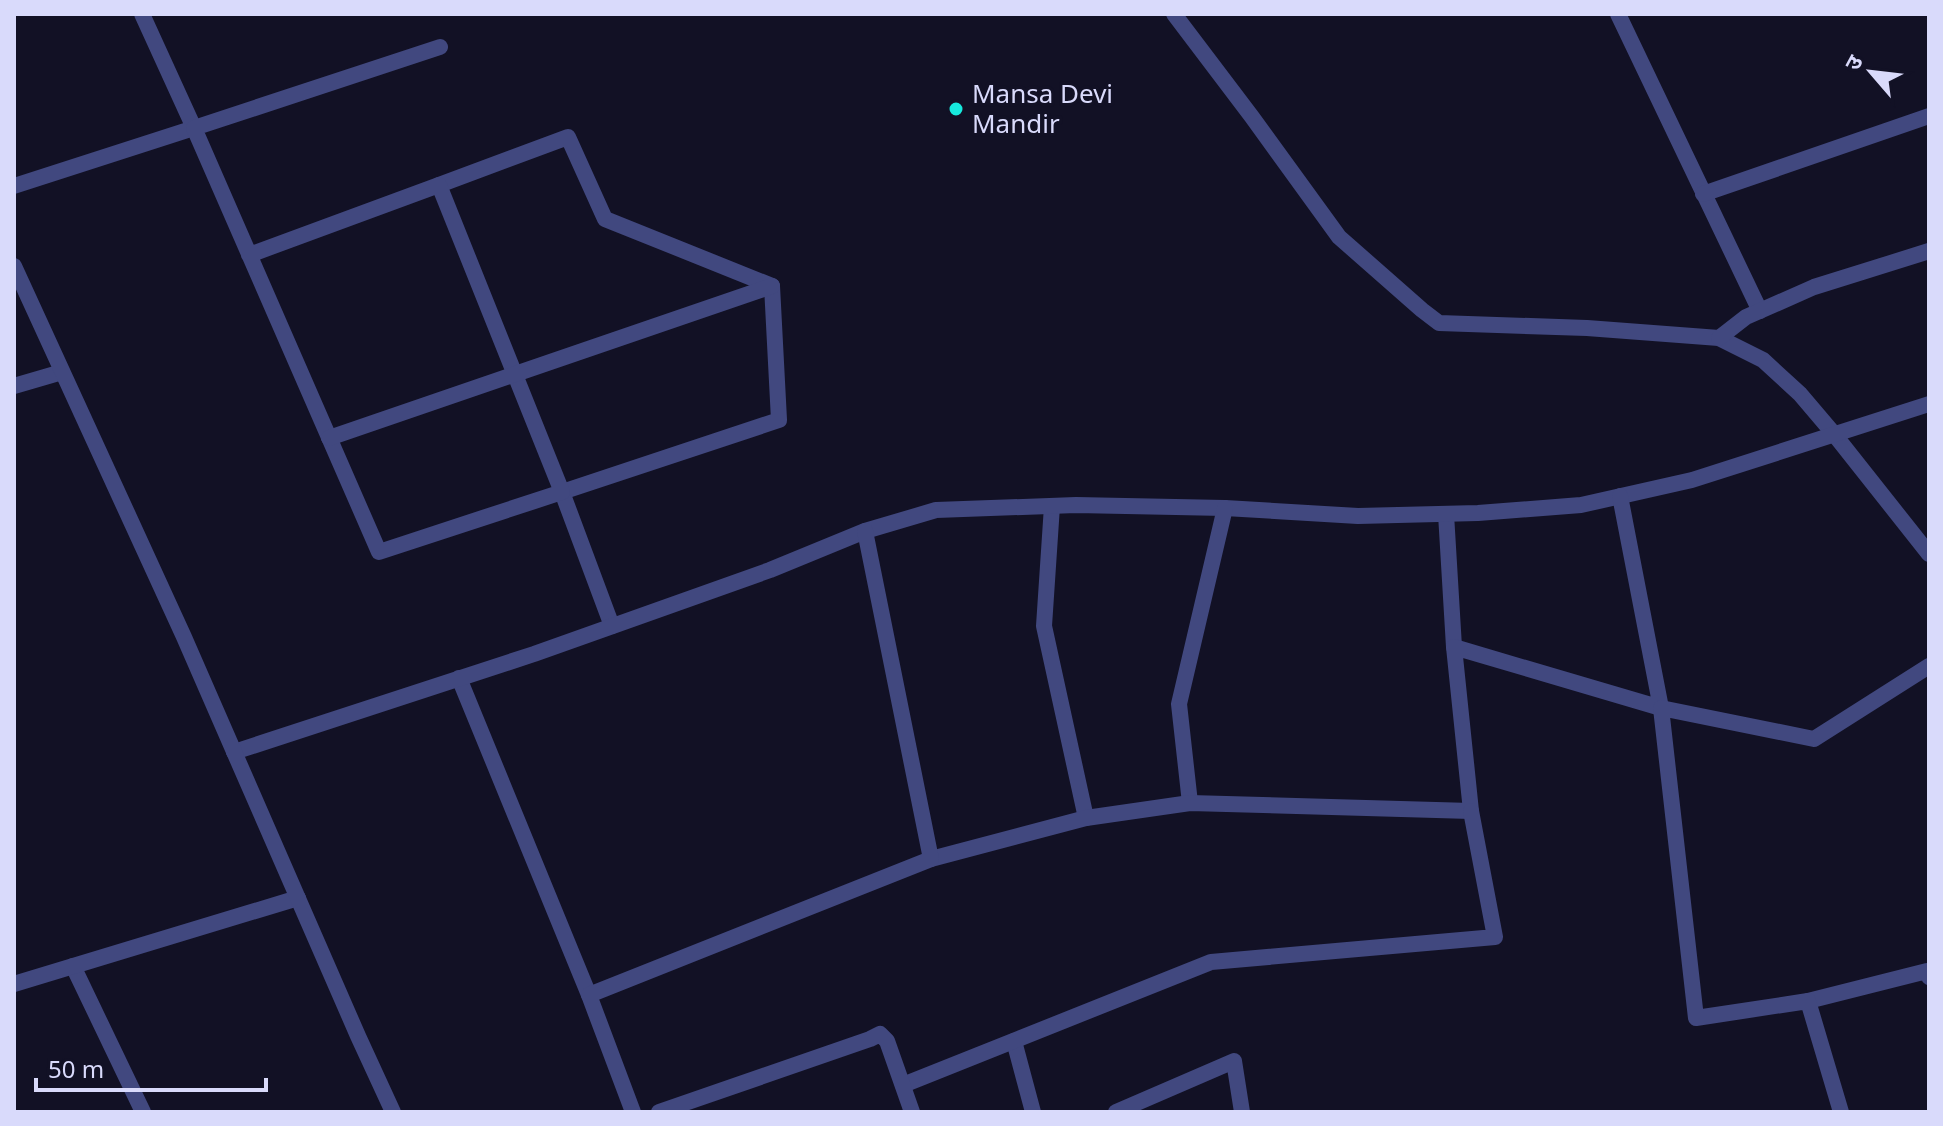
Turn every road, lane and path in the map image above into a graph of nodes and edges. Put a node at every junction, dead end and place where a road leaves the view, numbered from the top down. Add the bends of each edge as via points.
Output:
1 (142, 14) edge
2 (1174, 14) edge
3 (1618, 14) edge
4 (440, 47) dead end
5 (1929, 116) edge
6 (194, 128) junction
7 (439, 185) junction
8 (14, 186) edge
9 (1703, 194) junction
10 (1929, 251) edge
11 (249, 255) junction
12 (14, 266) edge
13 (772, 286) junction
14 (1760, 311) junction
15 (1719, 338) junction
16 (62, 372) junction
17 (515, 375) junction
18 (14, 386) edge
19 (1929, 404) edge
20 (1834, 434) junction
21 (329, 438) junction
22 (562, 492) junction
23 (1620, 496) junction
24 (1052, 506) junction
25 (1225, 508) junction
26 (1446, 514) junction
27 (865, 531) junction
28 (1929, 554) edge
29 (612, 626) junction
30 (1454, 647) junction
31 (1929, 666) edge
32 (459, 678) junction
33 (1661, 708) junction
34 (234, 752) junction
35 (1190, 803) junction
36 (1471, 811) junction
37 (1086, 818) junction
38 (931, 859) junction
39 (298, 898) junction
40 (73, 966) junction
41 (1929, 977) edge
42 (14, 984) edge
43 (589, 995) junction
44 (1808, 1001) junction
45 (1014, 1041) junction
46 (903, 1085) junction
47 (143, 1112) edge
48 (393, 1112) edge
49 (633, 1112) edge
50 (659, 1112) edge
51 (912, 1112) edge
52 (1033, 1112) edge
53 (1116, 1112) edge
54 (1242, 1112) edge
55 (1841, 1112) edge

1 - 6 street
2 - 15 street via 1339,237 1439,323
3 - 9 street
4 - 6 street
5 - 9 street
6 - 8 street
6 - 11 street
7 - 11 street
7 - 13 street via 568,137 605,219
7 - 17 street
9 - 14 street
10 - 14 street via 1814,287
11 - 21 street
12 - 16 street
13 - 17 street
13 - 22 street via 779,420
14 - 15 street
15 - 20 street via 1763,360
16 - 18 street
16 - 34 street
17 - 21 street
17 - 22 street
19 - 20 street
20 - 23 street via 1692,480
20 - 28 street
21 - 22 street via 379,552
22 - 29 street
23 - 26 street via 1581,505
23 - 33 street
24 - 25 street
24 - 27 street via 936,510
24 - 37 street via 1044,626
25 - 26 street via 1358,516
25 - 35 street via 1179,704
26 - 30 street
27 - 29 street
27 - 38 street
29 - 32 street
30 - 33 street
30 - 36 street
31 - 33 street via 1814,739
32 - 34 street
32 - 43 street
33 - 44 street via 1696,1018
34 - 39 street
35 - 36 street
35 - 37 street
36 - 45 street via 1495,937 1211,962
37 - 38 street
38 - 43 street
39 - 40 street
39 - 48 street
40 - 42 street
40 - 47 street
41 - 44 street via 1927,971
43 - 49 street
44 - 55 street
45 - 46 street
45 - 52 street
46 - 50 street via 880,1034
46 - 51 street
53 - 54 street via 1234,1061

